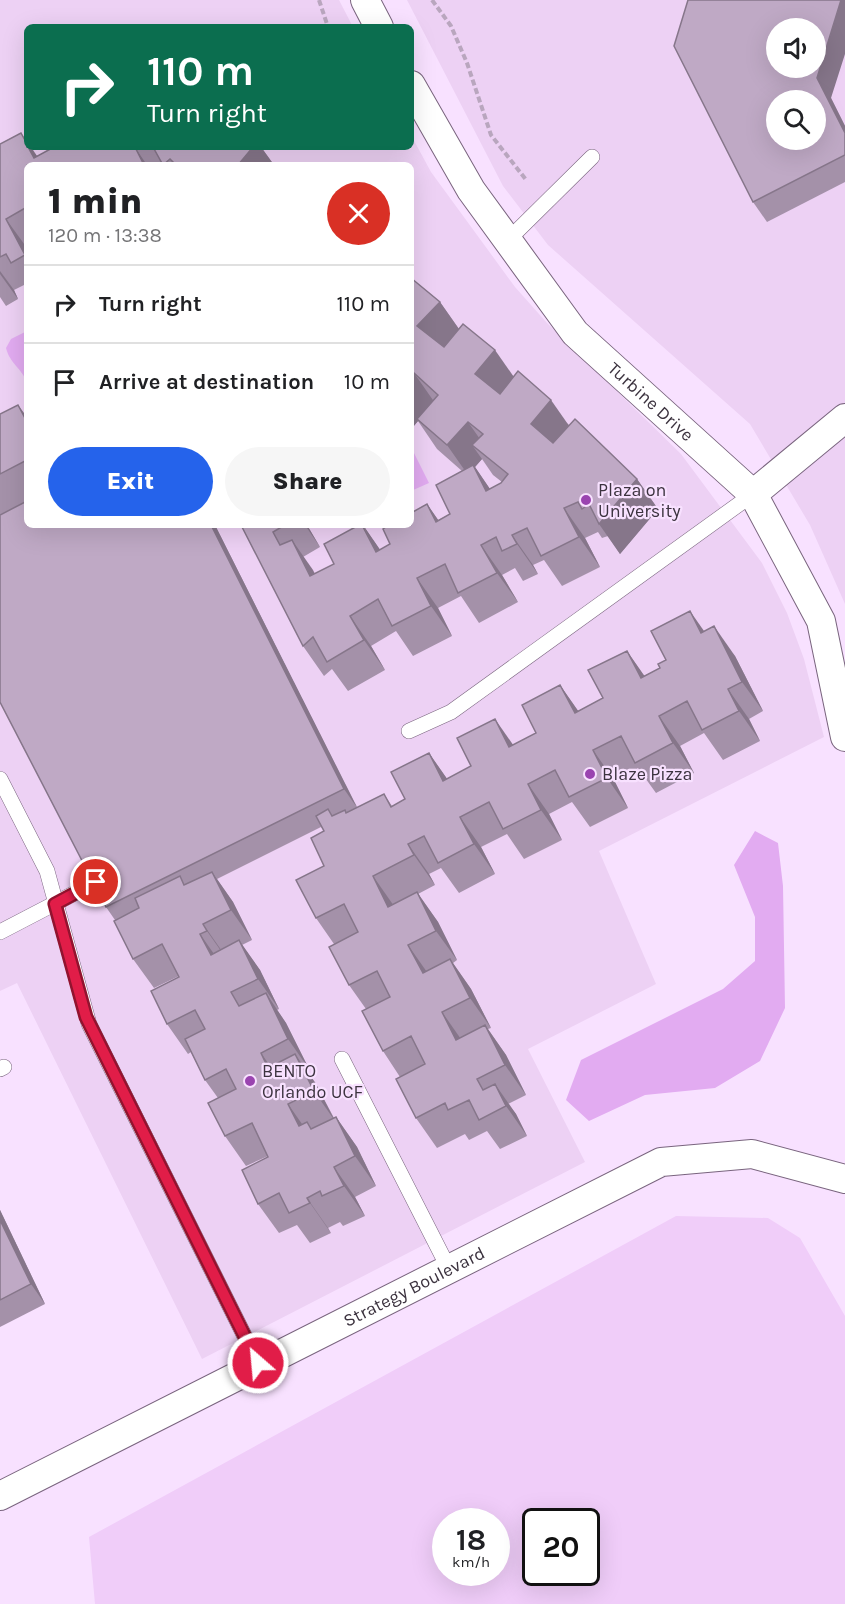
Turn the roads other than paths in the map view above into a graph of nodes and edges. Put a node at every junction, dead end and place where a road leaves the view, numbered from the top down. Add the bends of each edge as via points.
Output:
1 (365, 0) edge
2 (377, 24) edge
3 (414, 90) edge
4 (592, 157) dead end
5 (507, 241) junction
6 (845, 418) edge
7 (753, 494) junction
8 (409, 731) dead end
9 (845, 737) edge
10 (0, 779) edge
11 (96, 882) edge
12 (55, 904) junction
13 (0, 932) edge
14 (342, 1059) dead end
15 (845, 1179) edge
16 (448, 1267) junction
17 (258, 1363) junction
18 (0, 1496) edge

1 - 2 street
3 - 5 street, Turbine Drive via 471,190
4 - 5 lane
5 - 7 street, Turbine Drive via 575,333
6 - 7 street
7 - 8 lane via 451,712
7 - 9 street, Turbine Drive via 821,621
10 - 12 lane via 47,871
11 - 12 lane
12 - 13 lane
12 - 17 lane via 86,1017
14 - 16 lane
15 - 16 street, Strategy Boulevard via 752,1154 661,1162
16 - 17 street, Strategy Boulevard
17 - 18 street, Strategy Boulevard

